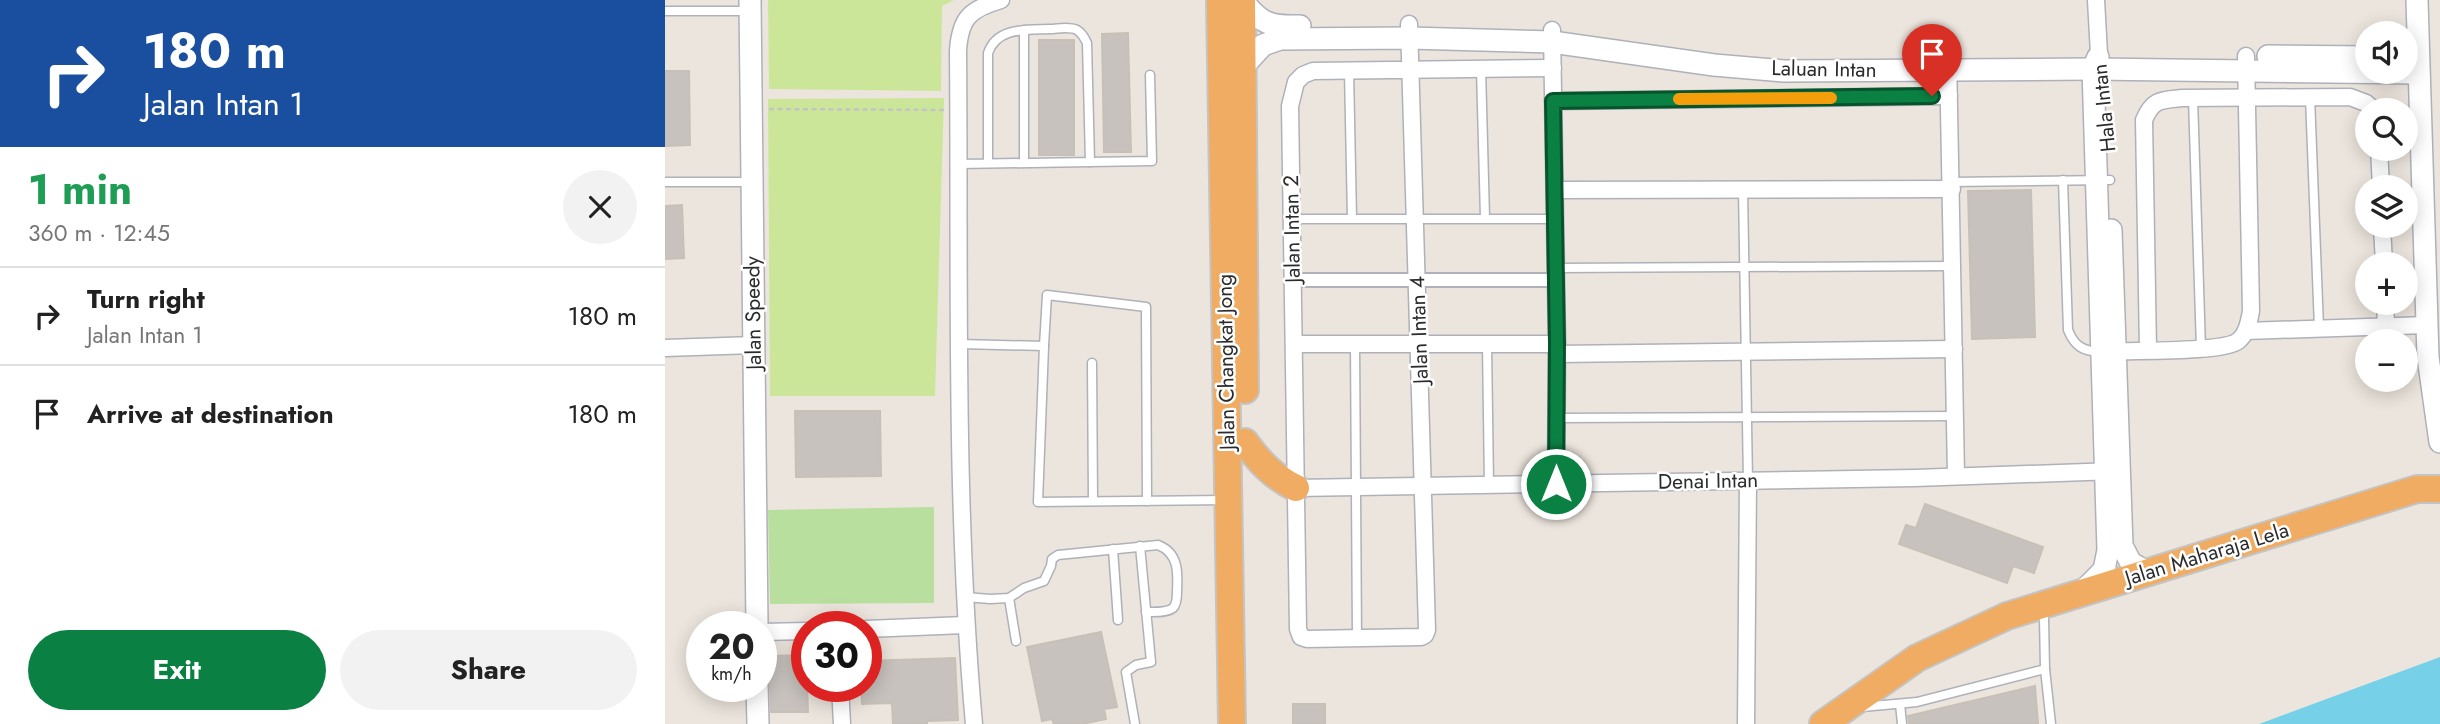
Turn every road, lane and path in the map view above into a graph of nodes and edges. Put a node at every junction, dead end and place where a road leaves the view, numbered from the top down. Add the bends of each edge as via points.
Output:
1 (686, 0) edge
2 (1001, 0) edge
3 (1204, 0) edge
4 (1220, 0) edge
5 (1242, 0) edge
6 (2097, 0) edge
7 (2417, 0) edge
8 (750, 6) edge
9 (687, 10) junction
10 (665, 11) edge
11 (2416, 21) edge
12 (1024, 30) junction
13 (1410, 31) junction
14 (1552, 36) junction
15 (2355, 58) edge
16 (1948, 63) junction
17 (2246, 63) junction
18 (2355, 63) edge
19 (2099, 64) junction
20 (1242, 68) junction
21 (1553, 68) junction
22 (1482, 69) junction
23 (1349, 70) junction
24 (1411, 70) junction
25 (1150, 75) dead end
26 (2416, 84) edge
27 (1949, 96) junction
28 (2246, 96) junction
29 (2310, 97) junction
30 (2193, 98) junction
31 (2355, 99) edge
32 (1553, 101) junction
33 (751, 109) junction
34 (959, 110) junction
35 (988, 162) junction
36 (1024, 162) junction
37 (1090, 162) junction
38 (959, 163) junction
39 (2063, 180) junction
40 (2103, 180) junction
41 (665, 182) edge
42 (752, 183) junction
43 (1952, 185) junction
44 (1743, 189) junction
45 (1555, 190) junction
46 (1352, 218) junction
47 (1415, 218) junction
48 (1485, 218) junction
49 (1292, 219) junction
50 (1555, 219) junction
51 (1953, 266) junction
52 (1744, 267) junction
53 (2432, 267) edge
54 (1556, 274) junction
55 (1417, 279) junction
56 (1293, 280) junction
57 (2386, 315) edge
58 (2427, 325) junction
59 (2386, 326) junction
60 (2319, 328) junction
61 (2246, 331) junction
62 (960, 344) junction
63 (1294, 344) junction
64 (1355, 344) junction
65 (1419, 344) junction
66 (1487, 344) junction
67 (754, 345) junction
68 (1044, 346) junction
69 (665, 348) edge
70 (1557, 349) junction
71 (1954, 349) junction
72 (2201, 349) junction
73 (2148, 350) junction
74 (1745, 352) junction
75 (2108, 352) junction
76 (1092, 363) dead end
77 (1746, 415) junction
78 (1955, 415) junction
79 (1557, 418) junction
80 (1245, 442) junction
81 (2440, 442) edge
82 (2112, 471) junction
83 (1956, 475) junction
84 (1748, 481) junction
85 (1556, 484) junction
86 (1489, 485) junction
87 (1423, 487) junction
88 (1296, 488) junction
89 (1356, 488) junction
90 (2440, 488) edge
91 (2440, 494) edge
92 (1229, 500) junction
93 (1093, 501) junction
94 (1147, 501) junction
95 (1140, 546) junction
96 (1113, 549) junction
97 (2147, 572) junction
98 (2081, 593) junction
99 (964, 597) junction
100 (1009, 598) junction
101 (757, 611) edge
102 (1146, 612) junction
103 (2044, 618) junction
104 (1118, 620) dead end
105 (965, 625) junction
106 (882, 628) edge
107 (1977, 631) junction
108 (1357, 639) junction
109 (1016, 641) dead end
110 (2045, 669) junction
111 (757, 702) edge
112 (841, 702) edge
113 (1900, 704) junction
114 (1833, 717) edge
115 (758, 724) edge
116 (842, 724) edge
117 (974, 724) edge
118 (1135, 724) edge
119 (1232, 724) edge
120 (1248, 724) edge
121 (1746, 724) edge
122 (1902, 724) edge
123 (2051, 724) edge

1 - 9 lane
2 - 34 street via 971,13 963,22 958,43
3 - 4 street
4 - 92 highway, Jalan Changkat Jong
5 - 13 street, Laluan Intan via 1260,20 1279,27
5 - 20 highway, Jalan Changkat Jong
6 - 19 street
7 - 11 street
8 - 9 lane
8 - 33 street, Jalan Speedy
9 - 10 lane
12 - 35 lane via 1008,32 990,45
12 - 36 lane
12 - 37 lane via 1072,28 1081,32 1087,43
13 - 14 street, Laluan Intan
13 - 20 street, Laluan Intan via 1280,39 1263,45
13 - 24 street, Jalan Intan 4
14 - 16 street, Laluan Intan via 1738,58
14 - 21 street
15 - 17 street, Laluan Intan
16 - 19 street, Laluan Intan
16 - 27 street
17 - 18 street, Laluan Intan
17 - 19 street, Laluan Intan
17 - 28 street
19 - 40 street, Hala Intan
20 - 80 highway, Jalan Changkat Jong
21 - 22 street, Jalan Intan 2
21 - 32 street
22 - 24 street, Jalan Intan 2
22 - 48 lane
23 - 24 street, Jalan Intan 2
23 - 46 lane
23 - 49 street, Jalan Intan 2 via 1313,71 1303,75 1292,91
24 - 47 street, Jalan Intan 4
25 - 37 lane via 1152,161
26 - 53 street
27 - 32 street
27 - 43 street
28 - 29 street
28 - 30 street
28 - 61 street via 2251,311
29 - 31 street
29 - 60 lane
30 - 72 lane
30 - 73 street via 2161,100 2150,106 2144,120
32 - 45 street
33 - 34 path
33 - 42 street, Jalan Speedy
34 - 38 street
35 - 36 lane
35 - 38 lane
36 - 37 lane
38 - 62 street
39 - 40 lane
39 - 43 lane
39 - 75 lane via 2068,330 2080,348
40 - 75 street, Hala Intan
41 - 42 lane
42 - 67 street, Jalan Speedy
43 - 44 street
43 - 51 street
44 - 45 street
44 - 52 lane
45 - 50 street
46 - 47 lane
46 - 49 lane
47 - 48 lane
47 - 55 street, Jalan Intan 4
48 - 50 lane
49 - 56 street, Jalan Intan 2
50 - 54 street
51 - 52 lane
51 - 71 street
52 - 54 lane
52 - 74 lane
53 - 58 street
54 - 55 street
54 - 70 street
55 - 56 street
55 - 65 street, Jalan Intan 4
56 - 63 street, Jalan Intan 2
57 - 59 street
58 - 59 street
58 - 81 street
59 - 60 street
60 - 61 street
61 - 72 street via 2232,345
62 - 68 lane
62 - 99 street
63 - 64 street
63 - 88 street, Jalan Intan 2
64 - 65 street
64 - 89 lane
65 - 66 street
65 - 87 street, Jalan Intan 4
66 - 70 street
66 - 86 lane
67 - 69 street
67 - 101 street, Jalan Speedy
68 - 93 lane via 1038,502
68 - 94 lane via 1047,295 1146,307
70 - 74 street
70 - 79 street
71 - 74 street
71 - 78 street
72 - 73 street
73 - 75 street
74 - 77 lane
75 - 82 street, Hala Intan
76 - 93 lane
77 - 78 lane
77 - 79 lane
77 - 84 lane
78 - 83 street
79 - 85 street
80 - 88 highway via 1264,467
80 - 120 highway, Jalan Changkat Jong
82 - 83 street, Denai Intan
82 - 97 street, Hala Intan via 2122,546 2131,563
82 - 98 street, Hala Intan via 2107,562 2099,578
83 - 84 street, Denai Intan
84 - 85 street, Denai Intan
84 - 121 street
85 - 86 street, Denai Intan
86 - 87 street, Denai Intan
87 - 89 street, Denai Intan
87 - 108 street, Jalan Intan 4 via 1425,635
88 - 89 street, Denai Intan
88 - 108 street, Jalan Intan 2 via 1301,637
89 - 108 lane
90 - 97 highway, Jalan Maharaja Lela via 2417,489
91 - 103 highway, Jalan Maharaja Lela
92 - 94 lane
92 - 119 highway, Jalan Changkat Jong
93 - 94 lane
95 - 96 lane
95 - 102 lane
95 - 102 lane via 1167,549 1179,570 1173,608
96 - 100 lane via 1058,555 1044,581
96 - 104 lane
97 - 98 highway, Jalan Maharaja Lela
98 - 107 highway, Jalan Maharaja Lela via 2007,616
99 - 100 lane
99 - 105 street
100 - 109 lane
102 - 118 lane via 1151,662 1126,671
103 - 107 highway, Jalan Maharaja Lela
103 - 110 lane
105 - 106 street
105 - 117 street
107 - 114 highway, Jalan Maharaja Lela via 1917,658
110 - 113 lane
110 - 123 lane
111 - 115 street
112 - 116 street
113 - 114 lane
113 - 122 lane

